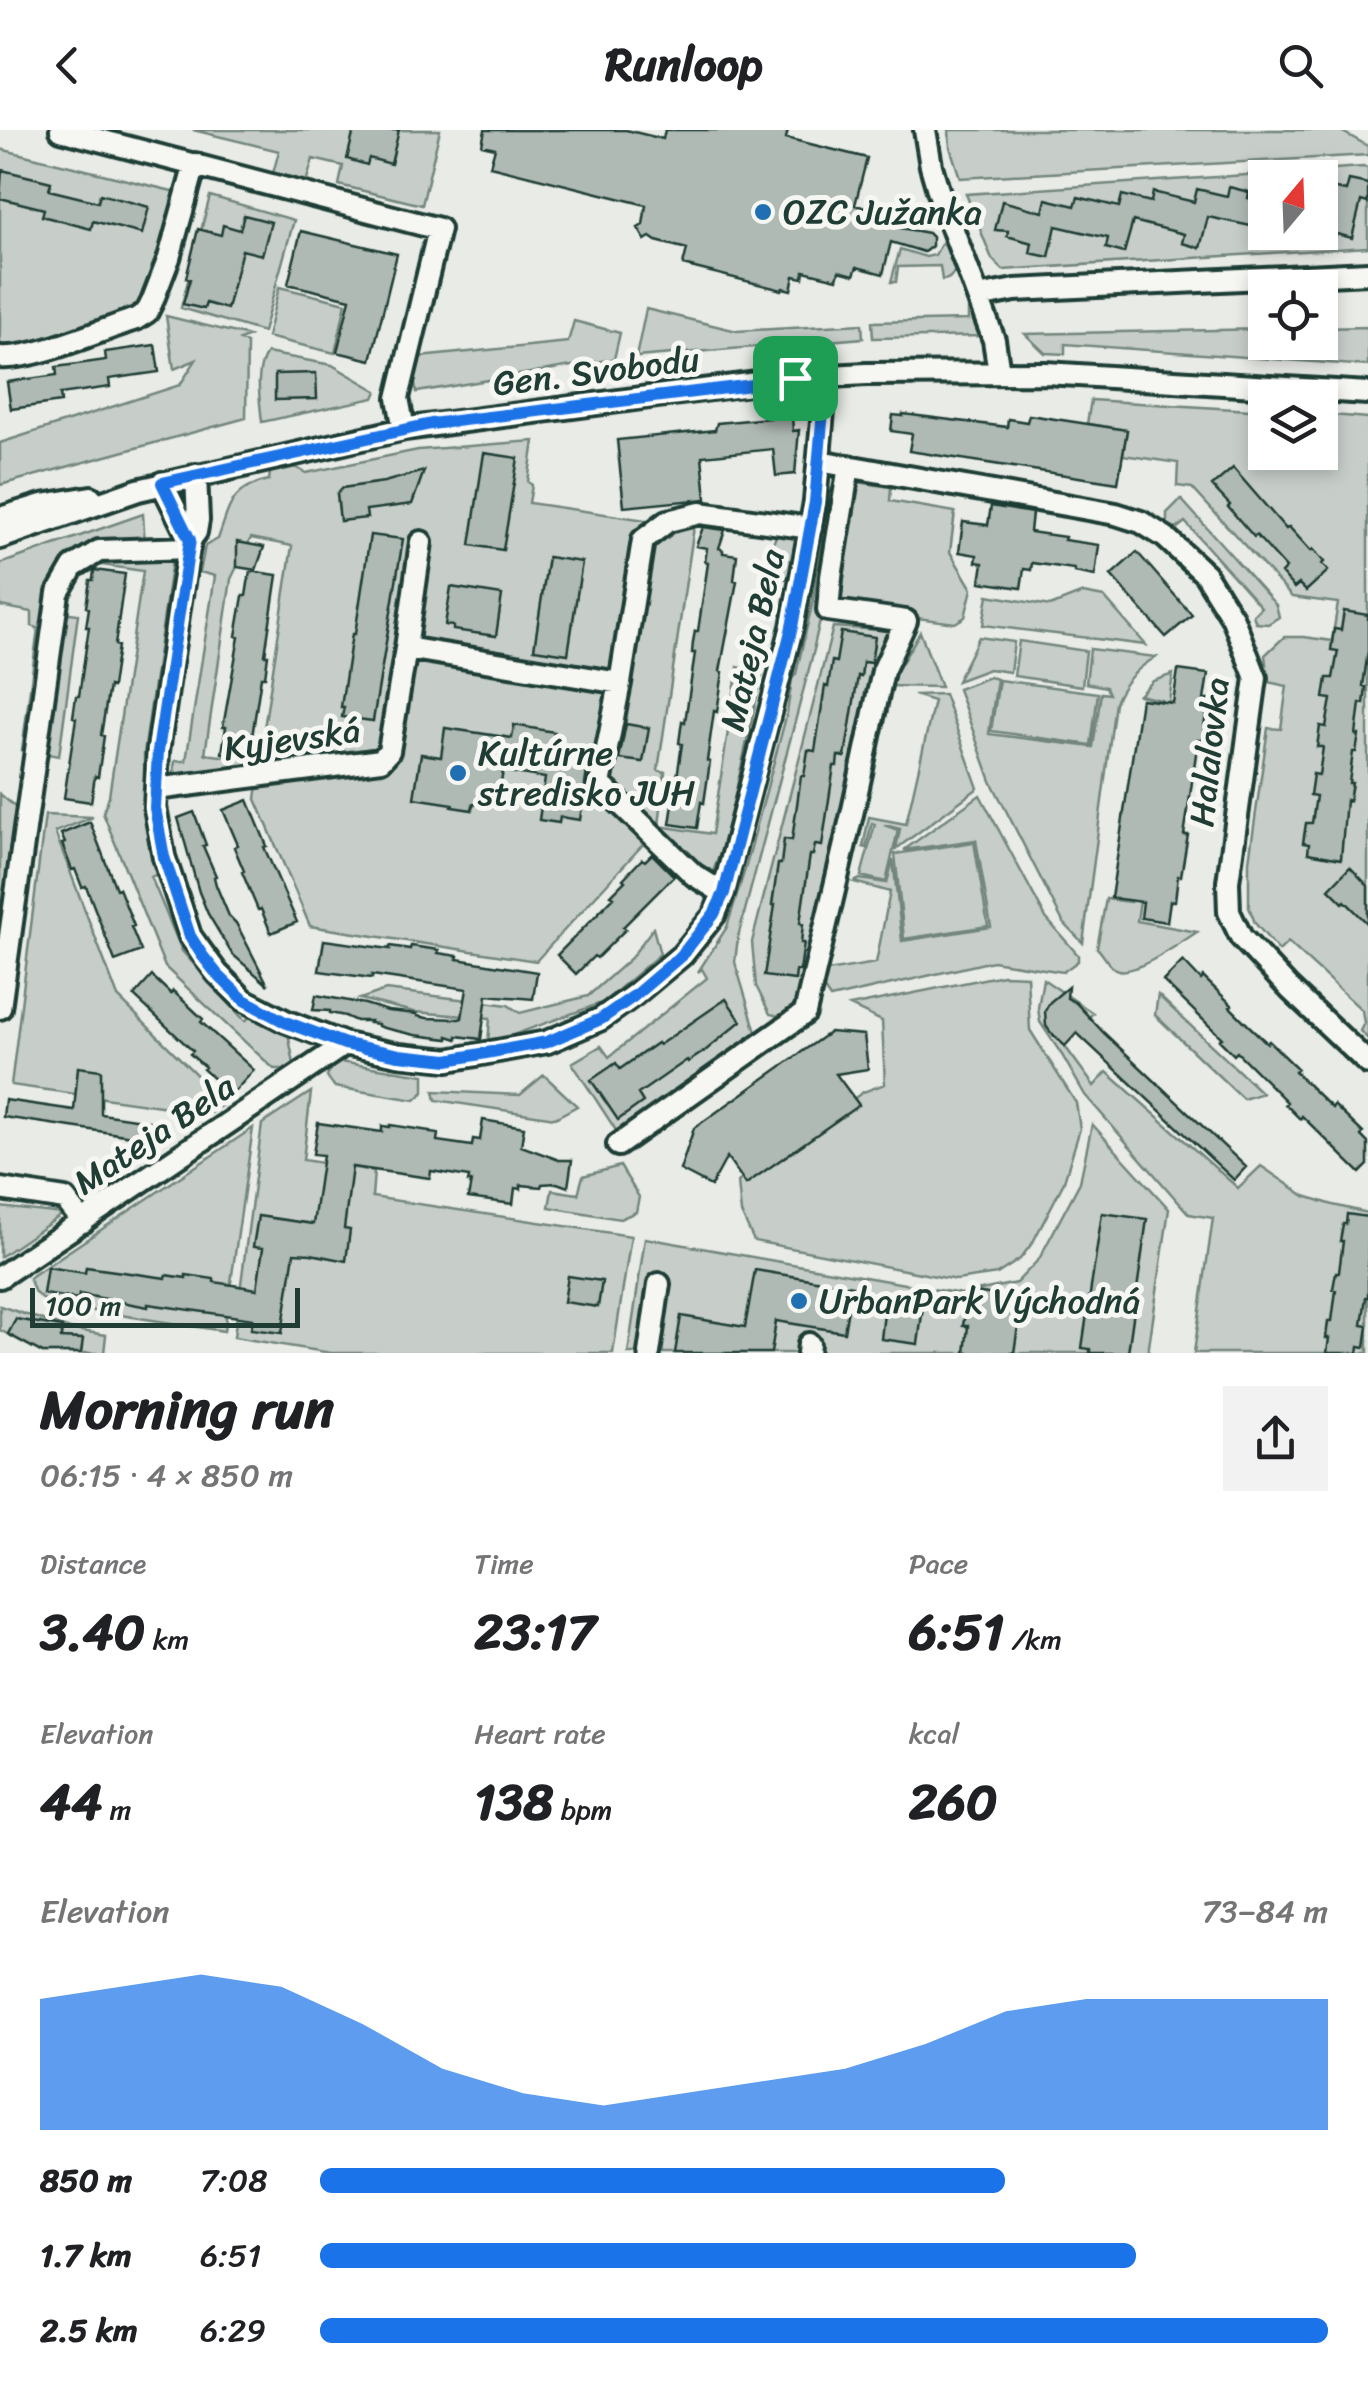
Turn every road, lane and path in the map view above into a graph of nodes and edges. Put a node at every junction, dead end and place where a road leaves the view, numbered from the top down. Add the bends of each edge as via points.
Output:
1 (61, 130) edge
2 (925, 130) edge
3 (195, 164) junction
4 (1368, 272) edge
5 (978, 298) junction
6 (0, 357) edge
7 (999, 372) junction
8 (826, 376) junction
9 (1368, 393) edge
10 (404, 429) junction
11 (819, 461) junction
12 (849, 466) junction
13 (196, 475) junction
14 (162, 483) junction
15 (138, 490) junction
16 (0, 518) edge
17 (811, 528) junction
18 (0, 538) edge
19 (422, 542) dead end
20 (189, 544) junction
21 (406, 648) junction
22 (620, 683) junction
23 (156, 789) junction
24 (724, 893) junction
25 (0, 1008) edge
26 (345, 1044) junction
27 (1368, 1063) edge
28 (618, 1145) dead end
29 (0, 1189) edge
30 (82, 1222) junction
31 (0, 1278) edge
32 (659, 1284) dead end
33 (649, 1353) edge

1 - 3 street
2 - 5 street via 931,166
3 - 6 street via 170,258 146,312 53,347
3 - 10 street via 439,229 398,398
4 - 5 street via 1015,290
5 - 7 street
7 - 8 street, Gen. Svobodu
7 - 9 street, Gen. Svobodu
8 - 10 street, Gen. Svobodu
8 - 11 street, Mateja Bela
10 - 13 street, Gen. Svobodu
11 - 12 street, Halalovka
11 - 17 street, Mateja Bela
12 - 27 street, Halalovka via 1116,514 1166,536 1205,574 1233,619 1256,678 1232,846 1230,912 1241,937
12 - 28 street via 828,610 906,621 883,671 805,1014
13 - 14 street, Gen. Svobodu
13 - 20 street, Mateja Bela via 198,520
14 - 15 street, Gen. Svobodu
14 - 20 street
15 - 16 street, Gen. Svobodu
15 - 18 street, Gen. Svobodu
17 - 22 street via 700,513 668,521 643,540
17 - 24 street, Mateja Bela
19 - 21 street, Kyjevská
20 - 23 street, Mateja Bela
20 - 25 street via 99,551 73,567 58,593
21 - 22 street
21 - 23 street, Kyjevská via 390,751 380,760
22 - 24 street via 600,784 694,876
23 - 26 street, Mateja Bela via 164,857 202,955 244,1000
24 - 26 street, Mateja Bela via 682,955 634,996 547,1042 448,1060
26 - 30 street, Mateja Bela
29 - 30 street via 65,1199
30 - 31 street, Mateja Bela
32 - 33 street

